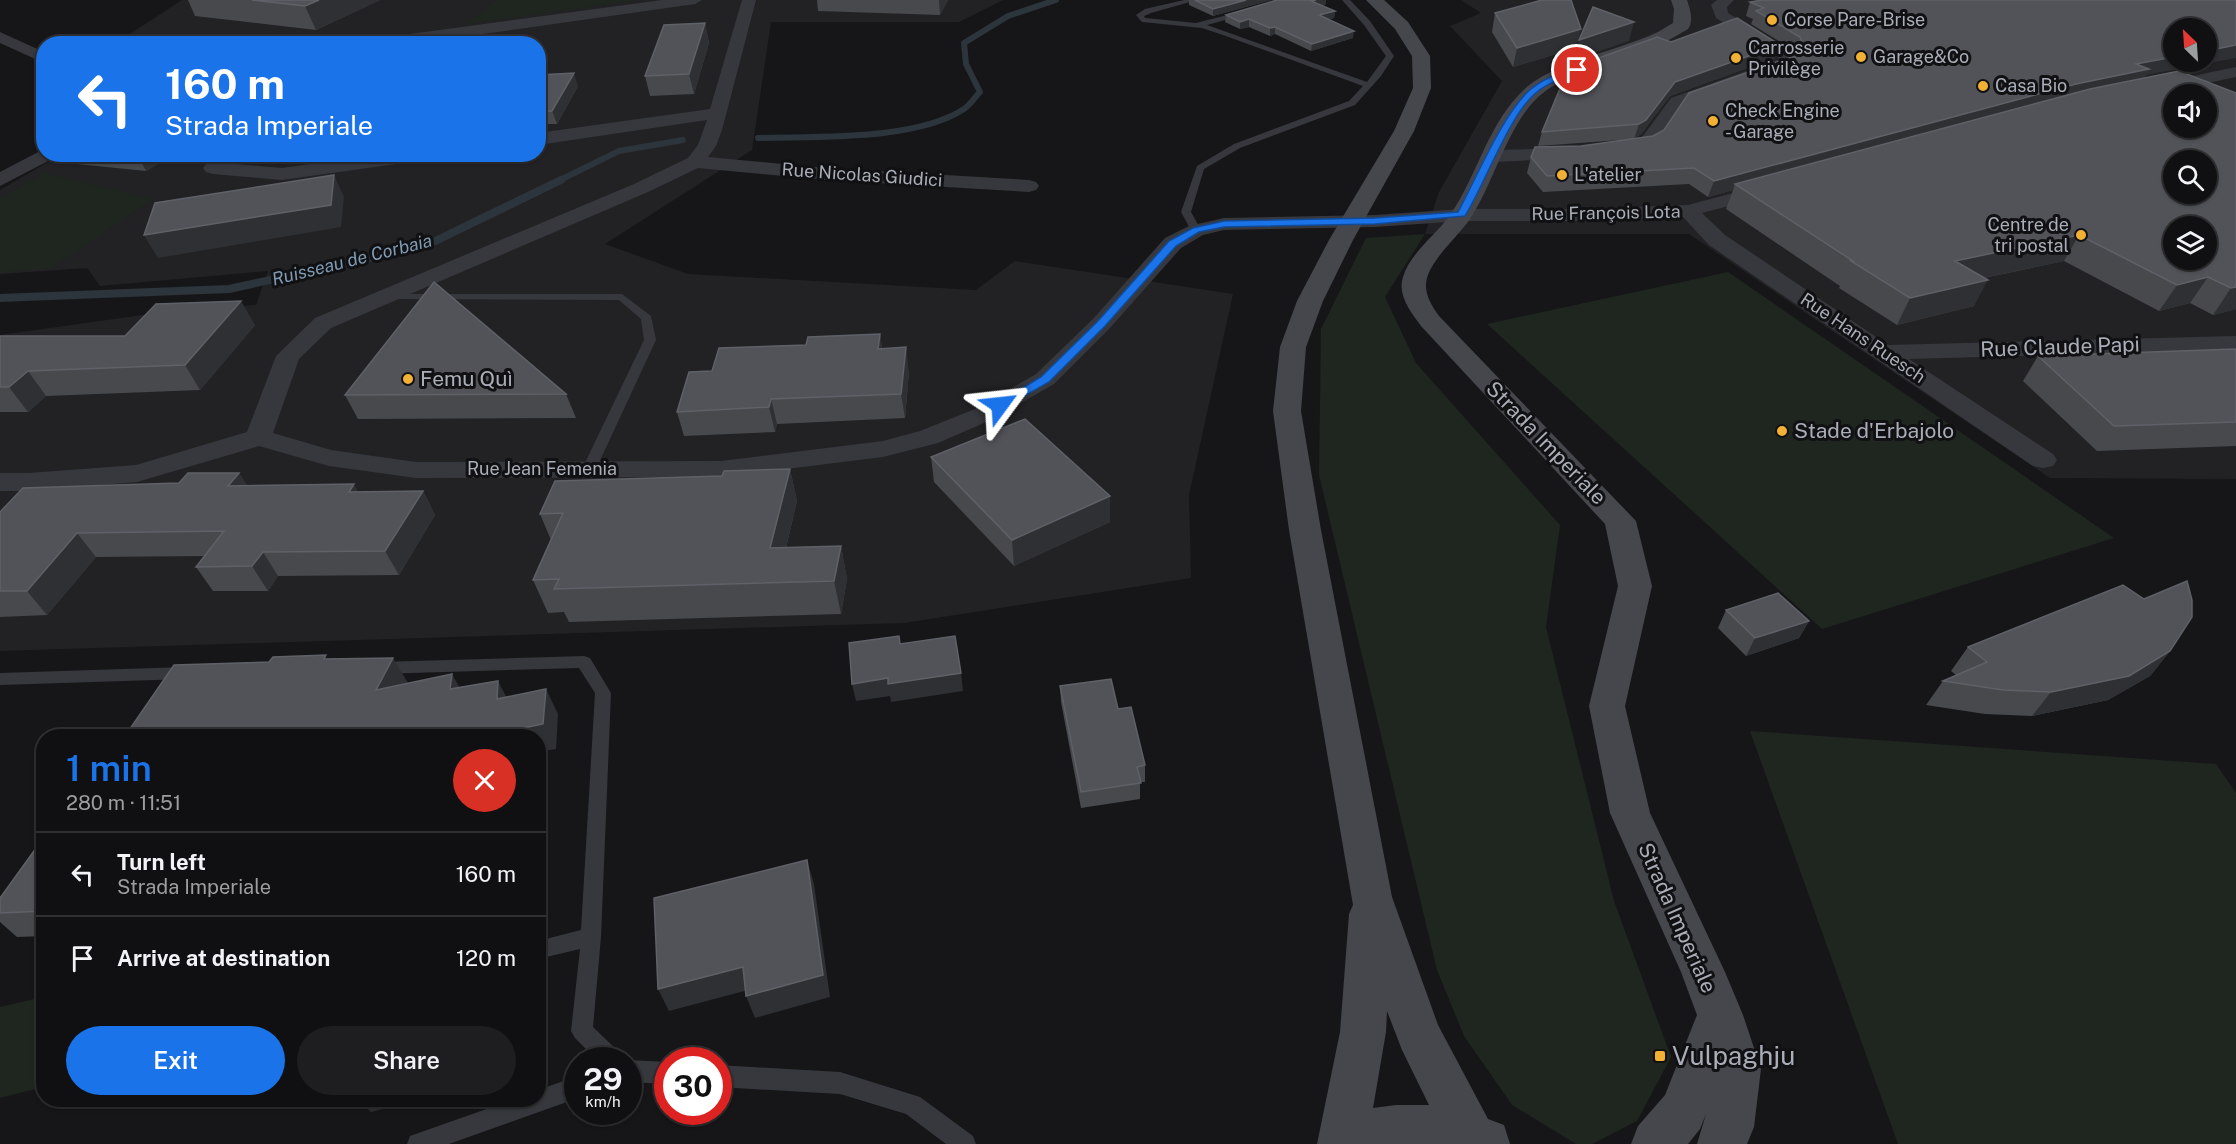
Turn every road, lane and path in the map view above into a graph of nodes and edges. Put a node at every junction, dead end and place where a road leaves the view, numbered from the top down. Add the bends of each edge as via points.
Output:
1 (695, 0) edge
2 (749, 0) edge
3 (1193, 0) edge
4 (1346, 0) edge
5 (1374, 0) edge
6 (1679, 0) edge
7 (1727, 0) edge
8 (1258, 8) edge
9 (1196, 26) junction
10 (432, 36) edge
11 (0, 37) edge
12 (36, 54) edge
13 (2236, 72) edge
14 (1368, 85) junction
15 (2144, 91) edge
16 (717, 114) junction
17 (546, 138) edge
18 (1494, 156) junction
19 (36, 160) edge
20 (367, 162) edge
21 (695, 162) junction
22 (213, 168) dead end
23 (0, 180) edge
24 (1787, 184) edge
25 (1029, 186) dead end
26 (1688, 211) junction
27 (1462, 214) junction
28 (1196, 230) junction
29 (380, 297) junction
30 (2236, 343) edge
31 (1885, 352) junction
32 (258, 437) junction
33 (2043, 460) dead end
34 (589, 469) junction
35 (0, 482) edge
36 (358, 668) edge
37 (203, 673) edge
38 (0, 679) edge
39 (1371, 897) junction
40 (591, 937) junction
41 (546, 949) edge
42 (1720, 1015) junction
43 (599, 1047) edge
44 (732, 1077) edge
45 (564, 1092) edge
46 (546, 1098) edge
47 (522, 1107) edge
48 (1479, 1140) edge
49 (418, 1144) edge
50 (964, 1144) edge
51 (1342, 1144) edge
52 (1347, 1144) edge
53 (1656, 1144) edge
54 (1722, 1144) edge

1 - 10 street
2 - 16 street
3 - 9 lane via 1140,15 1142,20
4 - 14 lane via 1390,56
5 - 39 street via 1402,26 1420,56 1422,88 1404,131 1310,301 1293,347 1287,411
6 - 18 street, Strada Imperiale via 1682,26 1662,39 1535,89 1519,106
7 - 18 street via 1719,4 1721,15 1770,42 1788,56 1788,62 1677,102 1650,141 1640,146
8 - 9 lane
9 - 14 lane via 1226,33
11 - 12 street
13 - 15 street
14 - 28 lane via 1352,103 1237,146 1200,168 1186,212
16 - 17 street
16 - 21 street via 707,146
18 - 27 street, Strada Imperiale
19 - 23 street
20 - 22 street via 282,174
21 - 25 street, Rue Nicolas Giudici
21 - 29 street
24 - 26 street, Rue François Lota
26 - 27 street, Rue François Lota
26 - 31 street, Rue Hans Ruesch via 1717,240
27 - 28 street, Rue Jean Femenia via 1375,221 1224,224
27 - 42 street, Strada Imperiale via 1416,275 1414,298 1430,321 1620,521 1635,586 1607,706 1630,813
28 - 34 street, Rue Jean Femenia via 1173,243 1101,324 1045,379 984,414 929,437 839,456 721,470
29 - 32 street via 323,323 288,356
29 - 34 lane via 621,297 647,318 650,340
30 - 31 street, Rue Claude Papi
31 - 33 street, Rue Hans Ruesch
32 - 34 street, Rue Jean Femenia via 329,458 416,470
32 - 35 street via 137,473
36 - 40 lane via 584,662 603,693
37 - 38 lane
39 - 48 street via 1418,1034
39 - 51 street via 1363,1032
40 - 41 lane
40 - 43 lane via 582,1031
42 - 53 street, Strada Imperiale via 1683,1113
42 - 54 street, Strada Imperiale via 1737,1069 1729,1127
44 - 50 lane via 840,1083 912,1105
45 - 46 lane
47 - 49 lane
48 - 52 street via 1418,1129 1370,1133

